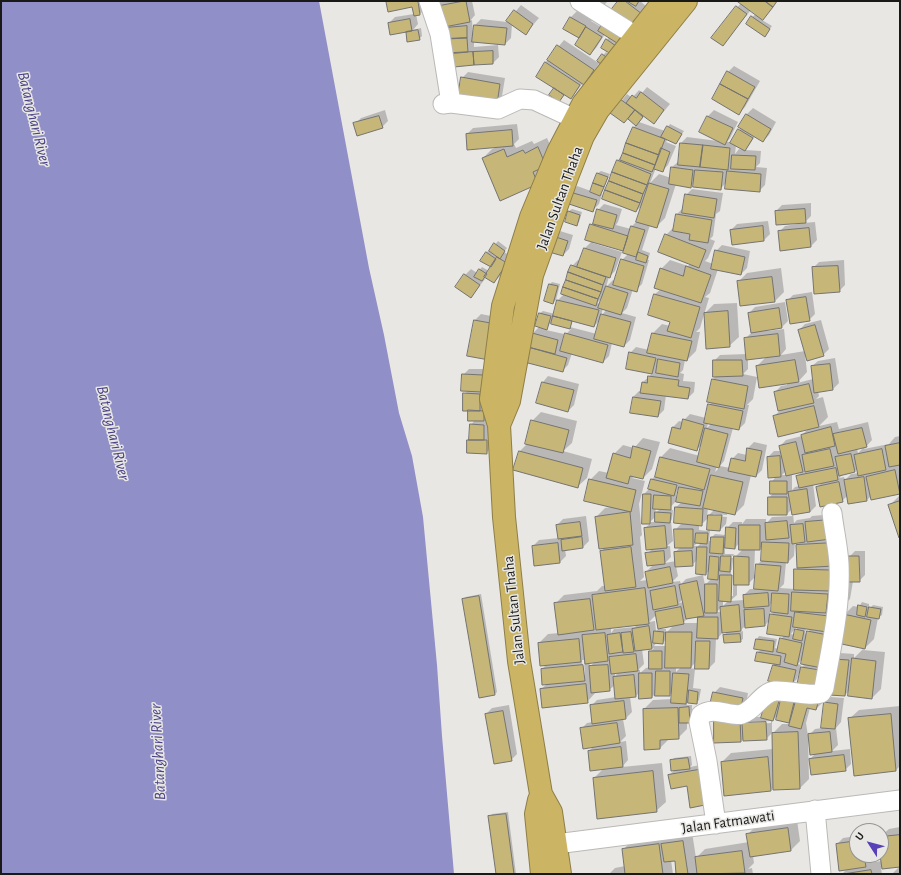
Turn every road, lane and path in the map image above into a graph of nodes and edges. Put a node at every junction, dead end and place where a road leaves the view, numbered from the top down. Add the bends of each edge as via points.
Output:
1 (429, 1) edge
2 (580, 1) edge
3 (664, 1) edge
4 (686, 1) edge
5 (636, 36) junction
6 (575, 119) junction
7 (541, 220) junction
8 (832, 513) dead end
9 (541, 794) junction
10 (900, 800) edge
11 (815, 810) junction
12 (716, 824) junction
13 (556, 844) junction
14 (542, 874) edge
15 (560, 874) edge
16 (821, 874) edge

1 - 6 street via 440,34 447,104 498,109 520,99 534,100
2 - 5 street
3 - 5 highway, Jalan Sultan Thaha
4 - 7 highway, Jalan Sultan Thaha via 598,110
5 - 6 highway, Jalan Sultan Thaha via 583,104
6 - 7 highway, Jalan Sultan Thaha via 558,152
7 - 9 highway, Jalan Sultan Thaha via 509,401 499,425 504,517 519,661
8 - 12 street via 839,564 838,588 824,688 816,695 773,691 741,715 714,711 701,715 699,722 708,761
9 - 13 highway via 550,812
9 - 14 highway via 536,814
10 - 11 street, Jalan Fatmawati
11 - 12 street, Jalan Fatmawati
11 - 16 street
12 - 13 street, Jalan Fatmawati
13 - 15 highway

